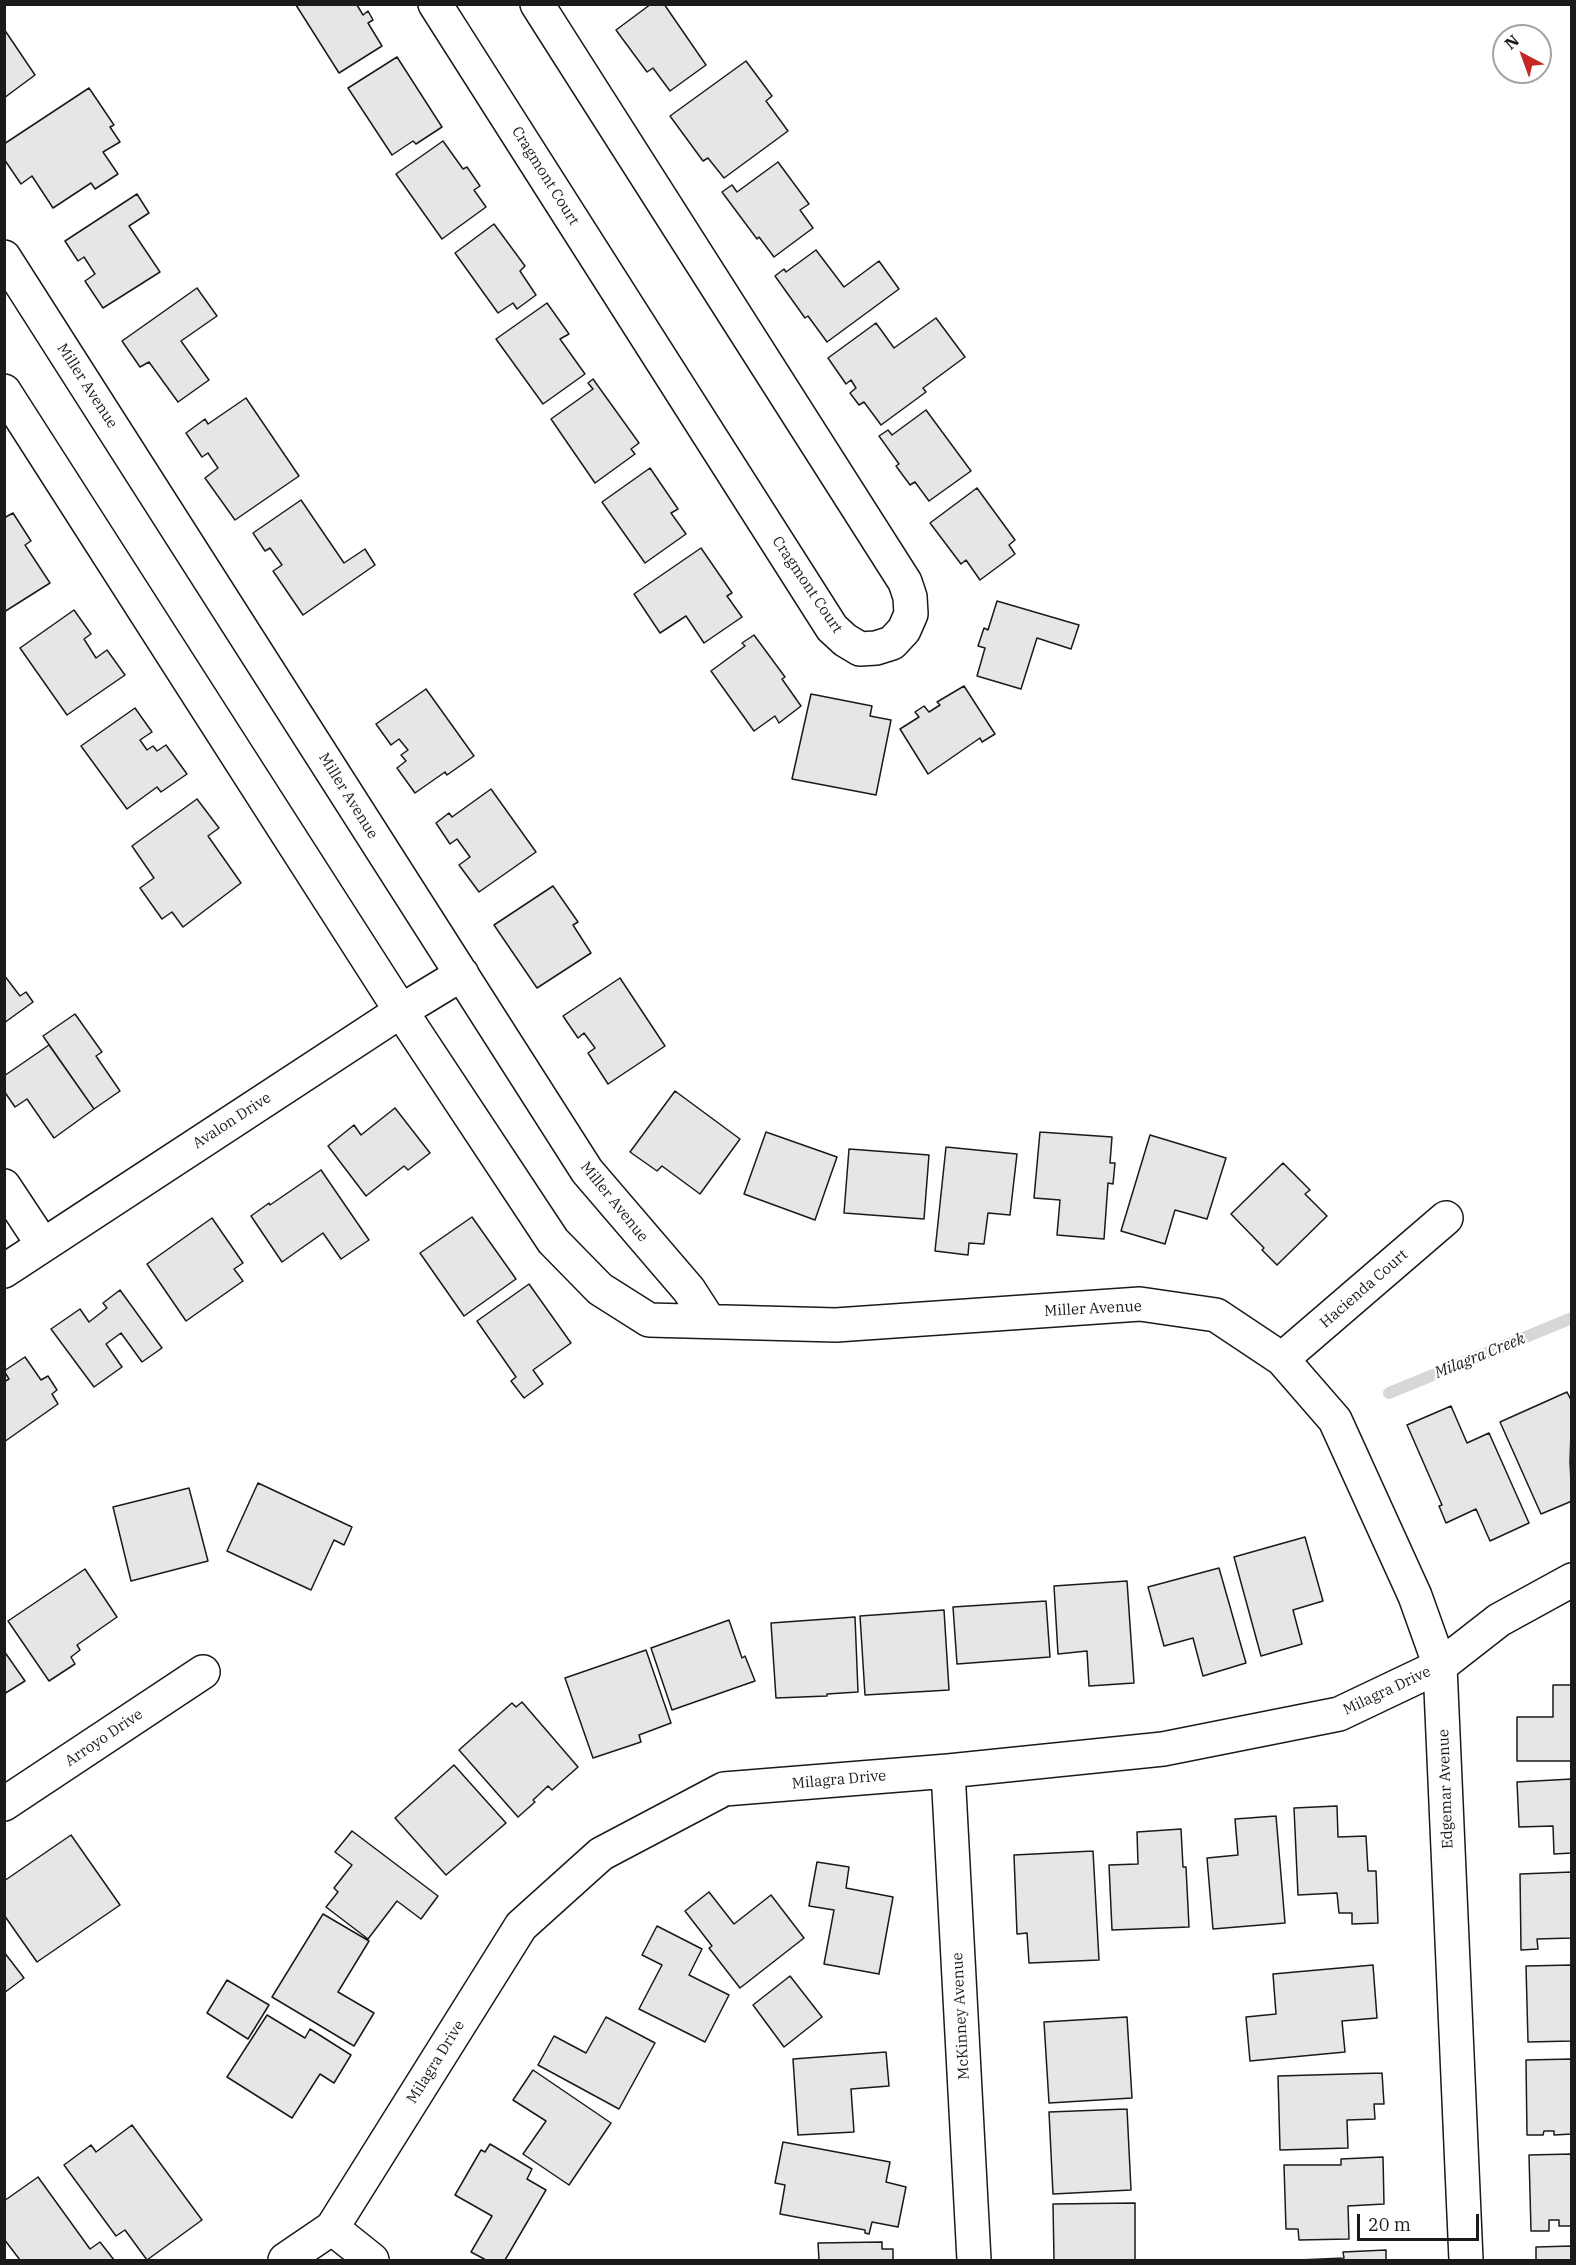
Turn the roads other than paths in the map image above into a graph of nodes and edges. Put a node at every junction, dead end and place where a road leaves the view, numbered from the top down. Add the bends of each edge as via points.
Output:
1 (435, 4) edge
2 (537, 4) edge
3 (4, 257) edge
4 (4, 391) edge
5 (462, 974) junction
6 (401, 1011) junction
7 (4, 1186) edge
8 (1446, 1218) dead end
9 (43, 1245) junction
10 (4, 1271) edge
11 (709, 1321) junction
12 (1282, 1359) junction
13 (1572, 1580) edge
14 (1440, 1666) junction
15 (203, 1672) dead end
16 (948, 1771) junction
17 (4, 1804) edge
18 (332, 2228) junction
19 (285, 2260) edge
20 (372, 2260) edge
21 (974, 2260) edge
22 (1466, 2260) edge

1 - 2 street, Cragmont Court via 832,628 860,649 892,643 911,615 905,582
3 - 5 street, Miller Avenue
4 - 6 street, Miller Avenue
5 - 6 street, Avalon Drive
5 - 11 street, Miller Avenue via 587,1170 688,1290
6 - 9 street, Avalon Drive
6 - 11 street, Miller Avenue via 553,1241 600,1289 649,1320
7 - 9 street
8 - 12 street, Hacienda Court
9 - 10 street, Avalon Drive
11 - 12 street, Miller Avenue via 836,1325 1140,1304 1216,1315
12 - 14 street, Edgemar Avenue via 1335,1420 1415,1596
13 - 14 street, Milagra Drive via 1498,1620
14 - 16 street, Milagra Drive via 1339,1714 1163,1749
14 - 22 street, Edgemar Avenue
15 - 17 street, Arroyo Drive
16 - 18 street, Milagra Drive via 724,1790 601,1854 521,1926
16 - 21 street, McKinney Avenue
18 - 19 street, Milagra Drive
18 - 20 street

